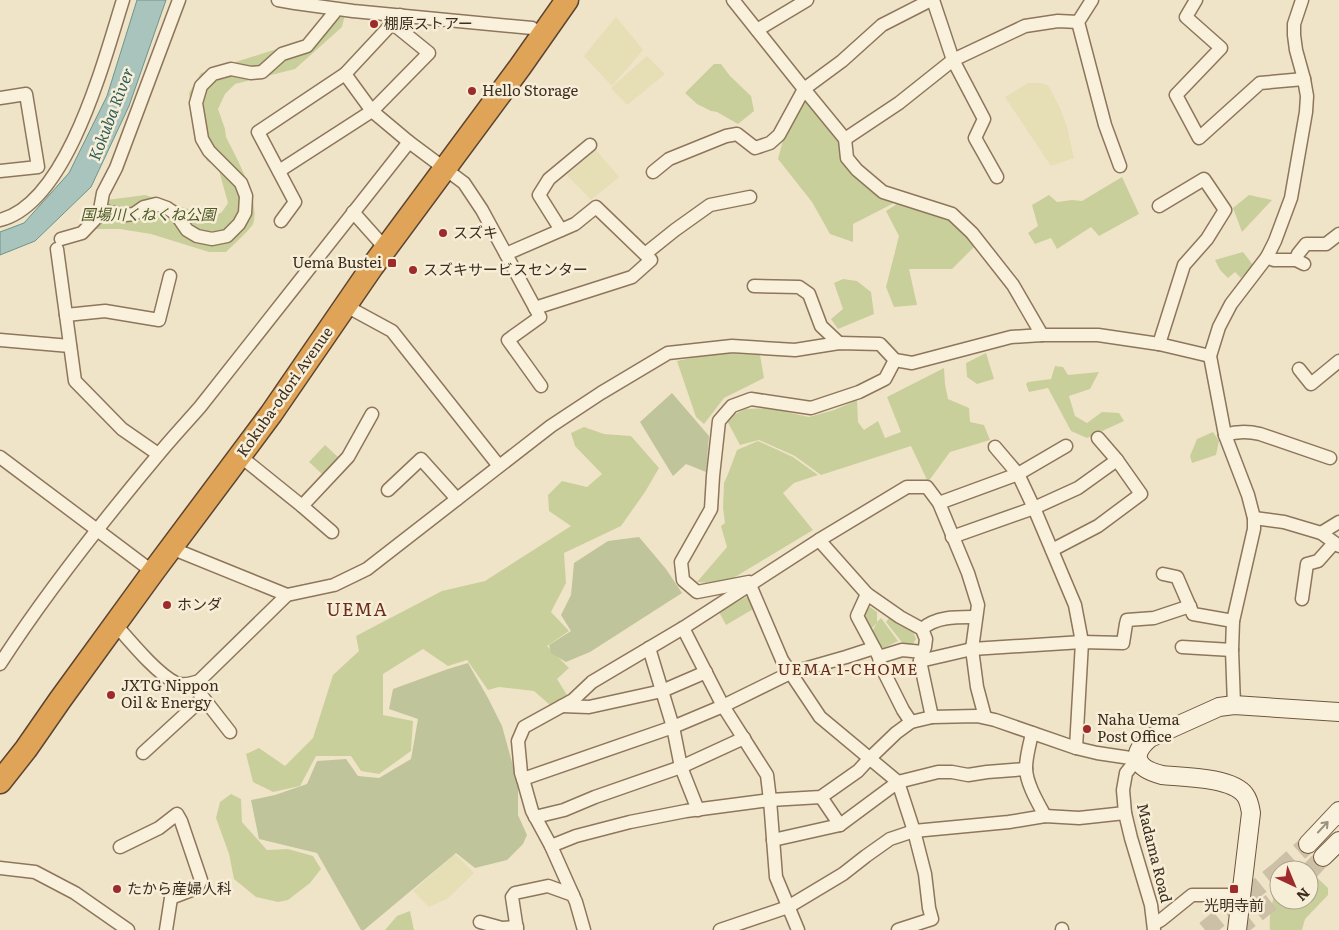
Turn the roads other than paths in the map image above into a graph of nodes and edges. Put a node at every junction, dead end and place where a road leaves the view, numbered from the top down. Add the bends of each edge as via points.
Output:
1 (123, 0) edge
2 (179, 0) edge
3 (282, 0) edge
4 (567, 0) edge
5 (734, 0) edge
6 (807, 0) edge
7 (932, 0) edge
8 (1092, 0) edge
9 (1196, 0) edge
10 (1302, 0) edge
11 (334, 13) dead end
12 (396, 19) junction
13 (1078, 22) junction
14 (757, 30) junction
15 (543, 35) junction
16 (953, 60) junction
17 (345, 74) junction
18 (1304, 79) junction
19 (804, 89) junction
20 (0, 98) edge
21 (372, 111) junction
22 (845, 139) junction
23 (409, 142) junction
24 (590, 145) dead end
25 (1120, 166) dead end
26 (38, 167) junction
27 (58, 167) junction
28 (445, 170) junction
29 (0, 171) edge
30 (279, 171) junction
31 (653, 172) dead end
32 (998, 177) dead end
33 (750, 197) dead end
34 (1159, 206) dead end
35 (104, 211) dead end
36 (353, 212) junction
37 (0, 220) edge
38 (281, 222) dead end
39 (561, 230) junction
40 (1339, 234) edge
41 (386, 249) junction
42 (506, 254) junction
43 (646, 254) junction
44 (1267, 257) junction
45 (170, 276) dead end
46 (754, 286) dead end
47 (346, 306) junction
48 (535, 308) junction
49 (66, 316) junction
50 (1042, 335) junction
51 (0, 340) edge
52 (839, 343) junction
53 (1159, 344) junction
54 (70, 346) junction
55 (1210, 356) junction
56 (895, 360) junction
57 (1339, 361) edge
58 (1299, 369) dead end
59 (541, 386) dead end
60 (372, 414) dead end
61 (1225, 435) junction
62 (1098, 438) dead end
63 (995, 446) dead end
64 (1066, 446) dead end
65 (158, 454) junction
66 (240, 456) junction
67 (0, 457) edge
68 (1330, 458) dead end
69 (1117, 460) junction
70 (499, 466) junction
71 (1018, 474) junction
72 (388, 490) dead end
73 (457, 499) junction
74 (939, 503) junction
75 (302, 506) junction
76 (1034, 508) junction
77 (1254, 518) junction
78 (1339, 522) edge
79 (97, 531) junction
80 (332, 532) dead end
81 (1321, 533) junction
82 (952, 537) junction
83 (819, 540) junction
84 (1336, 545) edge
85 (171, 548) junction
86 (1052, 550) junction
87 (153, 572) junction
88 (1163, 574) dead end
89 (753, 583) junction
90 (867, 594) junction
91 (287, 595) junction
92 (1302, 599) dead end
93 (1190, 606) junction
94 (976, 617) junction
95 (1234, 621) junction
96 (114, 624) junction
97 (683, 628) junction
98 (922, 629) junction
99 (1082, 642) junction
100 (1182, 647) dead end
101 (649, 648) junction
102 (972, 650) junction
103 (1232, 650) junction
104 (876, 652) junction
105 (921, 656) junction
106 (0, 664) edge
107 (706, 672) junction
108 (790, 672) junction
109 (192, 683) junction
110 (662, 690) junction
111 (203, 698) junction
112 (1234, 705) junction
113 (562, 706) junction
114 (723, 706) junction
115 (1339, 712) edge
116 (932, 717) junction
117 (985, 718) junction
118 (911, 722) junction
119 (673, 727) junction
120 (230, 732) dead end
121 (1032, 733) junction
122 (744, 738) junction
123 (1076, 748) junction
124 (143, 754) dead end
125 (870, 758) junction
126 (1138, 759) junction
127 (681, 767) junction
128 (1026, 769) junction
129 (523, 780) junction
130 (0, 782) edge
131 (898, 782) junction
132 (821, 798) junction
133 (770, 800) junction
134 (698, 810) junction
135 (1339, 811) edge
136 (1125, 812) junction
137 (1046, 816) junction
138 (535, 817) junction
139 (840, 825) junction
140 (914, 831) junction
141 (773, 840) junction
142 (1339, 841) edge
143 (1308, 844) tunnel mouth
144 (551, 846) junction
145 (120, 848) dead end
146 (1323, 857) tunnel mouth
147 (0, 868) edge
148 (573, 895) junction
149 (1242, 895) junction
150 (788, 907) junction
151 (480, 922) dead end
152 (1154, 927) edge
153 (517, 928) edge
154 (128, 930) edge
155 (166, 930) edge
156 (584, 930) edge
157 (720, 930) edge
158 (798, 930) edge
159 (898, 930) edge
160 (1237, 930) edge

1 - 27 street via 84,119
2 - 49 street via 116,168 103,193 99,215 82,233 59,244
3 - 12 street
4 - 15 highway, Kokuba-odori Avenue
5 - 14 street
6 - 14 street
7 - 16 street
7 - 19 street via 882,25 842,62
8 - 13 street
9 - 18 street via 1186,18 1221,48 1176,94 1199,138 1260,83
10 - 18 street via 1294,24 1296,50
11 - 35 street via 307,46 282,54 262,72 231,69 213,74 201,86 196,103 202,139 209,151 240,183 246,196 245,213 227,236 212,239 197,236 187,230 176,214 156,204 134,214
12 - 15 street via 532,28
12 - 17 street
12 - 21 street via 429,53
13 - 16 street via 1058,21 1025,26
13 - 25 street via 1105,125
14 - 19 street
15 - 28 highway, Kokuba-odori Avenue
16 - 22 street via 899,103
16 - 32 street via 984,118 975,138
17 - 21 street
17 - 30 street via 258,132
18 - 44 street via 1306,112 1291,198
19 - 22 street
19 - 31 street via 779,135 770,143 755,148 737,134 726,136 669,159
20 - 26 street via 26,94
21 - 23 street
21 - 30 street
22 - 50 street via 847,158 883,192 952,214 972,233 1013,285
23 - 28 street
23 - 36 street
24 - 39 street via 549,180 538,195
26 - 27 street
26 - 29 street
27 - 37 street via 45,189 32,202
28 - 41 highway, Kokuba-odori Avenue
28 - 42 street via 464,183
30 - 38 street via 295,202
33 - 43 street via 710,205
34 - 53 street via 1204,179 1225,210 1207,239 1184,266
36 - 41 street
36 - 65 street
39 - 42 street
39 - 43 street via 596,206
40 - 44 street via 1326,244 1306,244 1298,254 1300,262
41 - 47 highway, Kokuba-odori Avenue
42 - 48 street
43 - 48 street via 651,260 632,277
44 - 55 street via 1231,304
45 - 49 street via 159,320 105,310
46 - 52 street via 799,287 808,294 821,326
47 - 66 highway, Kokuba-odori Avenue
47 - 70 street via 392,332
48 - 59 street via 540,317 508,340
49 - 54 street
50 - 53 street via 1098,335
50 - 56 street via 1011,337 912,363
51 - 54 street
52 - 56 street via 880,344
52 - 70 street via 794,350 732,346 668,353 551,426
53 - 55 street
54 - 65 street via 75,382 122,429
55 - 61 street
56 - 89 street via 885,379 859,392 811,408 751,399 732,406 719,421 711,509 681,562 683,580 697,592
57 - 58 street via 1311,384
60 - 75 street via 348,457
61 - 68 street via 1233,432 1260,434
61 - 77 street
62 - 69 street
63 - 71 street
64 - 71 street
65 - 79 street
66 - 75 street
66 - 85 highway, Kokuba-odori Avenue
67 - 79 street
69 - 76 street via 1078,488
69 - 86 street via 1141,494 1098,526
70 - 73 street
71 - 74 street
71 - 76 street
72 - 73 street via 421,459
73 - 91 street via 367,570 334,585
74 - 82 street
74 - 83 street via 927,487 907,487
75 - 80 street
76 - 82 street
76 - 86 street
77 - 81 street via 1284,522
77 - 95 street
78 - 81 street
79 - 87 street
79 - 106 street
81 - 84 street
82 - 94 street via 978,605
83 - 89 street
83 - 90 street
84 - 92 street via 1318,561 1307,564
85 - 87 highway, Kokuba-odori Avenue
85 - 91 street
86 - 99 street via 1075,605
87 - 96 highway, Kokuba-odori Avenue
88 - 93 street via 1177,577
89 - 97 street
89 - 108 street via 782,660
90 - 98 street
90 - 104 street via 857,616
91 - 109 street via 199,681
93 - 95 street via 1193,614
93 - 99 street via 1154,618 1128,620 1122,643
94 - 98 street via 938,620
94 - 102 street
95 - 103 street
96 - 109 street via 160,671 178,684
96 - 130 highway, Kokuba-odori Avenue
97 - 101 street
97 - 107 street
98 - 105 street via 926,639
99 - 102 street
99 - 123 street
100 - 103 street
101 - 110 street
101 - 113 street via 592,682
102 - 105 street
102 - 117 street
103 - 112 street
104 - 105 street via 902,650
104 - 108 street
104 - 118 street
105 - 116 street
107 - 110 street
107 - 114 street
108 - 114 street
108 - 125 street via 820,717
109 - 111 street
110 - 113 street via 589,707
110 - 119 street
111 - 120 street
111 - 124 street
112 - 115 street
112 - 126 street via 1219,708 1150,738 1139,750
113 - 129 street via 524,727 518,741
114 - 119 street
114 - 122 street
116 - 117 street
116 - 118 street
117 - 121 street
118 - 125 street
119 - 127 street
119 - 129 street
121 - 123 street
121 - 128 street
122 - 127 street
122 - 133 street via 767,775
123 - 126 street
125 - 131 street
125 - 132 street
126 - 136 street, Madama Road via 1126,773 1124,781
126 - 149 street via 1156,773 1226,783 1244,793 1251,813
127 - 134 street
127 - 138 street via 564,810
128 - 131 street via 968,775 938,772
128 - 137 street
129 - 138 street
131 - 139 street
131 - 140 street
132 - 133 street
132 - 139 street
133 - 134 street
133 - 141 street
134 - 144 street via 630,822
143 -> 135 street
136 - 137 street via 1079,818
136 - 152 street, Madama Road
137 - 140 street
138 - 144 street
139 - 141 street
140 - 150 street via 890,839 843,874
140 - 159 street via 932,919
141 - 150 street via 776,877
142 - 146 street
144 - 148 street
145 - 155 street via 159,828 177,814 181,821 201,880 198,888 171,898
147 - 154 street via 35,872 75,893
148 - 153 street via 548,886 515,893 512,896
148 - 156 street
149 - 152 street via 1192,895
149 - 160 street
150 - 157 street
150 - 158 street
151 - 153 street

